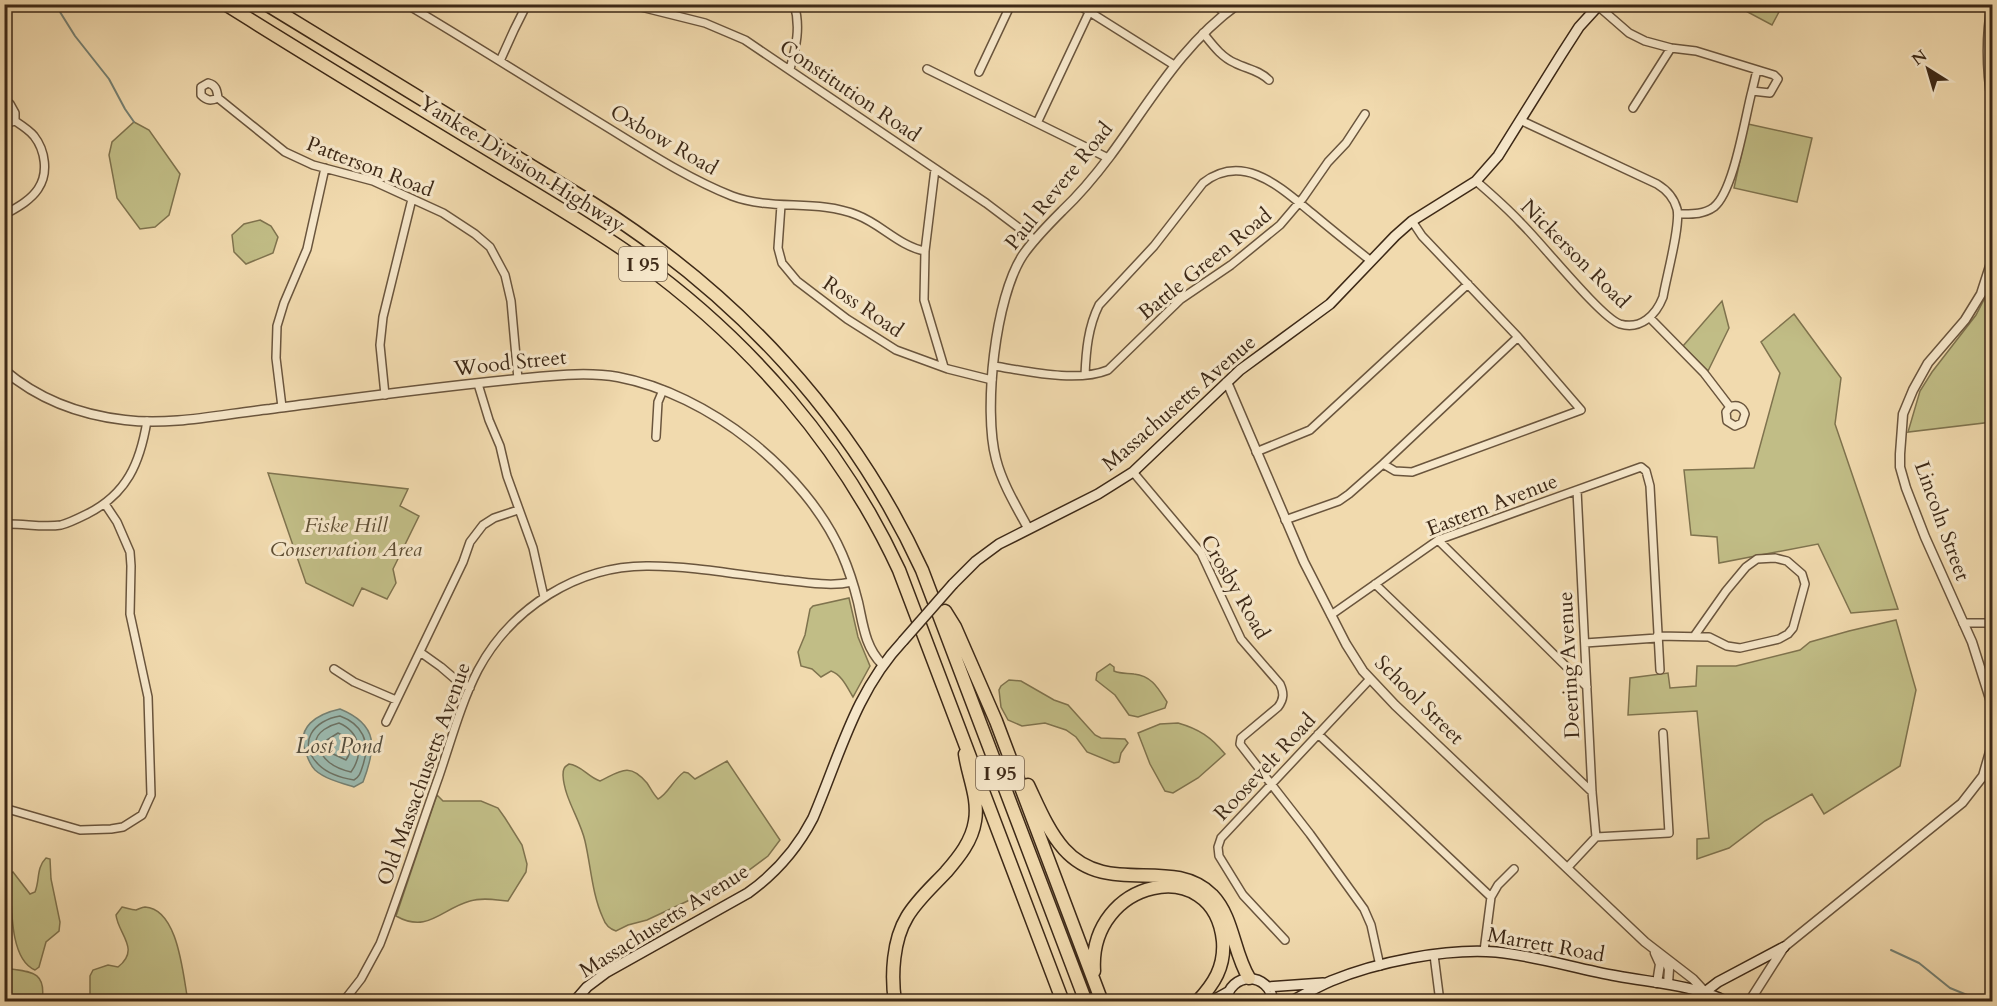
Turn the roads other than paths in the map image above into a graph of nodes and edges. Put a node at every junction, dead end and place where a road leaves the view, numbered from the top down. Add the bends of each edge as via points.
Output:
1 (225, 4) edge
2 (266, 4) edge
3 (406, 4) edge
4 (528, 4) edge
5 (629, 4) edge
6 (794, 4) edge
7 (1011, 4) edge
8 (1077, 4) edge
9 (1093, 4) edge
10 (1213, 4) edge
11 (1238, 4) edge
12 (1992, 4) edge
13 (1599, 5) edge
14 (1090, 12) junction
15 (1226, 13) junction
16 (1203, 33) junction
17 (1671, 48) junction
18 (500, 61) junction
19 (1174, 65) junction
20 (790, 69) junction
21 (927, 69) dead end
22 (1757, 70) junction
23 (979, 72) dead end
24 (1269, 80) dead end
25 (1752, 91) junction
26 (218, 98) dead end
27 (1992, 102) edge
28 (4, 103) edge
29 (1633, 108) dead end
30 (1365, 114) dead end
31 (1520, 120) junction
32 (15, 121) junction
33 (1037, 123) junction
34 (4, 124) edge
35 (1108, 158) junction
36 (325, 168) junction
37 (936, 169) junction
38 (1476, 181) junction
39 (412, 199) junction
40 (1299, 203) junction
41 (781, 205) junction
42 (4, 214) edge
43 (1678, 214) junction
44 (1412, 221) junction
45 (1035, 240) junction
46 (925, 251) junction
47 (1992, 260) edge
48 (1371, 261) junction
49 (1468, 284) junction
50 (1650, 318) junction
51 (1518, 337) junction
52 (994, 366) junction
53 (944, 368) junction
54 (4, 370) edge
55 (1085, 375) junction
56 (518, 379) junction
57 (992, 380) junction
58 (1227, 382) junction
59 (478, 384) junction
60 (663, 390) junction
61 (385, 395) junction
62 (1730, 406) dead end
63 (282, 407) junction
64 (147, 421) junction
65 (656, 437) dead end
66 (1256, 452) junction
67 (1383, 464) junction
68 (1133, 472) junction
69 (1577, 490) junction
70 (105, 504) junction
71 (518, 510) junction
72 (1285, 520) junction
73 (4, 524) edge
74 (1028, 528) junction
75 (1438, 540) junction
76 (852, 582) junction
77 (1375, 584) junction
78 (930, 588) junction
79 (544, 597) junction
80 (1331, 615) junction
81 (1963, 623) junction
82 (1992, 623) edge
83 (1695, 635) junction
84 (1657, 637) junction
85 (1584, 642) junction
86 (420, 652) junction
87 (882, 664) junction
88 (334, 669) dead end
89 (1660, 670) dead end
90 (1370, 679) junction
91 (1587, 687) junction
92 (470, 688) junction
93 (396, 700) junction
94 (1992, 705) edge
95 (386, 722) dead end
96 (962, 732) junction
97 (1663, 733) dead end
98 (1318, 734) junction
99 (1992, 745) edge
100 (1005, 746) junction
101 (1271, 784) junction
102 (1592, 792) junction
103 (4, 808) edge
104 (1596, 837) junction
105 (1567, 868) junction
106 (1514, 869) dead end
107 (1491, 897) junction
108 (1285, 940) dead end
109 (1784, 947) junction
110 (1654, 950) junction
111 (1484, 951) junction
112 (1434, 955) junction
113 (1665, 958) junction
114 (1380, 966) junction
115 (1249, 978) junction
116 (1095, 981) junction
117 (1329, 982) junction
118 (1657, 983) junction
119 (1668, 984) junction
120 (1268, 987) junction
121 (1705, 992) junction
122 (1227, 997) edge
123 (343, 1002) edge
124 (574, 1002) edge
125 (895, 1002) edge
126 (1063, 1002) edge
127 (1086, 1002) edge
128 (1102, 1002) edge
129 (1197, 1002) edge
130 (1210, 1002) edge
131 (1273, 1002) edge
132 (1290, 1002) edge
133 (1440, 1002) edge
134 (1728, 1002) edge
135 (1749, 1002) edge

1 - 96 highway, Yankee Division Highway / I 95 via 614,243 677,290 744,350 812,427 863,502 904,582
2 - 78 highway, Yankee Division Highway / I 95 via 603,210 719,297 776,352 843,433 890,505
3 - 18 street, Oxbow Road
4 - 18 street
5 - 20 street, Constitution Road via 705,23 745,40
6 - 20 street via 798,40
7 - 23 street
8 - 14 street
9 - 14 street
10 - 15 street
11 - 15 street, Paul Revere Road
12 - 27 street via 1988,56
13 - 17 street via 1629,33
13 - 31 main road, Massachusetts Avenue via 1579,27
14 - 19 street
14 - 33 street
15 - 16 street, Paul Revere Road
16 - 19 street, Paul Revere Road
16 - 24 street via 1226,58
17 - 22 street via 1696,51
17 - 29 street
18 - 41 street, Oxbow Road via 707,185 745,200
19 - 35 street, Paul Revere Road
20 - 37 street, Constitution Road
21 - 33 street
22 - 25 street
22 - 25 street via 1778,79 1770,93
25 - 43 street via 1722,199 1706,212
26 - 36 street, Patterson Road via 285,152
28 - 32 street via 13,108
30 - 40 street, Battle Green Road
31 - 38 main road, Massachusetts Avenue
31 - 43 street via 1663,187 1672,197
32 - 34 street
32 - 42 street via 33,134 39,144 44,154 44,174 38,190
33 - 35 street
35 - 45 street, Paul Revere Road via 1090,183
36 - 39 street, Patterson Road via 373,181
36 - 63 street via 314,226 277,326
37 - 45 street, Constitution Road
37 - 46 street
38 - 44 main road, Massachusetts Avenue
38 - 50 street, Nickerson Road via 1520,221 1613,320 1634,324
39 - 56 street, Patterson Road via 475,234 499,261 511,301
39 - 61 street via 382,317
40 - 48 street
40 - 55 street, Battle Green Road via 1266,238 1180,299 1108,370
40 - 55 street via 1278,185 1248,172 1222,172 1203,183 1154,246 1099,305 1090,331
41 - 46 street, Oxbow Road via 835,208 857,215 905,244
41 - 53 street, Ross Road via 778,248 788,272 896,350
43 - 50 street, Nickerson Road via 1663,297
44 - 48 main road, Massachusetts Avenue
44 - 49 street
45 - 52 street, Paul Revere Road via 1016,267 1004,299
46 - 53 street via 924,300
47 - 81 street, Lincoln Street via 1981,294 1965,320 1928,363 1913,390 1900,435 1900,467 1906,488
48 - 58 main road, Massachusetts Avenue via 1330,304
49 - 51 street
49 - 66 street via 1310,430
50 - 62 street
51 - 67 street
51 - 67 street via 1581,410 1412,472 1395,471
52 - 55 street, Battle Green Road
52 - 57 street, Paul Revere Road
53 - 57 street, Ross Road
54 - 64 street, Wood Street via 32,390 73,409
56 - 59 street, Wood Street
56 - 60 street, Wood Street via 600,375
57 - 74 street, Paul Revere Road via 990,418 995,458
58 - 66 street, School Street
58 - 68 main road, Massachusetts Avenue
59 - 61 street, Wood Street
59 - 71 street
60 - 65 street
60 - 76 street, Wood Street via 719,420 789,476 824,521
61 - 63 street, Wood Street
63 - 64 street, Wood Street
64 - 70 street via 135,466 125,484
66 - 72 street, School Street
67 - 72 street via 1339,501
68 - 74 main road, Massachusetts Avenue
68 - 101 street, Crosby Road via 1201,553 1241,639 1284,692 1278,707 1241,738 1240,744
69 - 75 street, Eastern Avenue
69 - 84 street, Eastern Avenue via 1644,469 1650,486
69 - 85 street, Deering Avenue
70 - 73 street via 60,525
70 - 103 street via 130,552 130,614 148,697 152,795 142,815 123,827 104,830 80,830
71 - 79 street via 534,551
71 - 86 street via 489,520 474,536
72 - 80 street, School Street
74 - 87 main road, Massachusetts Avenue, bridge via 985,554
75 - 77 street, Eastern Avenue
75 - 91 street
76 - 79 street, Old Massachusetts Avenue via 824,584 638,566 589,576
76 - 87 street, Wood Street via 866,638
77 - 80 street, Eastern Avenue
77 - 102 street
78 - 100 highway via 955,627
78 - 127 highway, Yankee Division Highway / I 95
79 - 92 street, Old Massachusetts Avenue via 503,632
80 - 90 street, School Street
81 - 82 street
81 - 94 street, Lincoln Street
83 - 83 street via 1740,648 1788,634 1798,615 1805,584 1803,574 1787,561 1757,559 1726,591
83 - 84 street
84 - 85 street
84 - 89 street
85 - 91 street, Deering Avenue
86 - 92 street
86 - 93 street
87 - 124 main road, Massachusetts Avenue via 857,708 813,818 786,859 748,893 607,972
88 - 93 street
90 - 98 street, Roosevelt Road
90 - 105 street, School Street
91 - 102 street, Deering Avenue
92 - 123 street, Old Massachusetts Avenue via 380,944
93 - 95 street
96 - 125 highway via 976,802 974,827 964,849 903,924 896,950
96 - 126 highway, Yankee Division Highway / I 95
97 - 104 street via 1669,832
98 - 101 street, Roosevelt Road
98 - 107 street
99 - 109 street via 1983,776 1962,803
100 - 115 highway via 1066,851 1087,867 1107,874 1180,878 1205,890 1225,914
100 - 116 highway
101 - 108 street, Roosevelt Road via 1221,838 1218,847 1219,856 1243,895
101 - 114 street via 1364,909 1375,937
102 - 104 street, Deering Avenue
104 - 105 street
105 - 110 street, School Street
106 - 107 street
107 - 111 street
109 - 121 main road
109 - 135 street
110 - 113 street, School Street
110 - 118 street via 1660,964
111 - 112 main road, Marrett Road
111 - 118 main road, Marrett Road
112 - 114 main road, Marrett Road
112 - 133 street
113 - 119 street
113 - 121 street, School Street
114 - 117 main road, Marrett Road
115 - 120 main road
115 - 122 main road via 1236,982
116 - 128 highway
116 - 129 highway via 1096,942 1111,913 1140,891 1178,887 1208,906 1222,936 1219,972
117 - 120 main road
117 - 132 main road, Marrett Road
118 - 119 main road, Marrett Road
119 - 121 main road, Marrett Road
120 - 131 main road
121 - 134 main road, Marrett Road
122 - 130 main road

